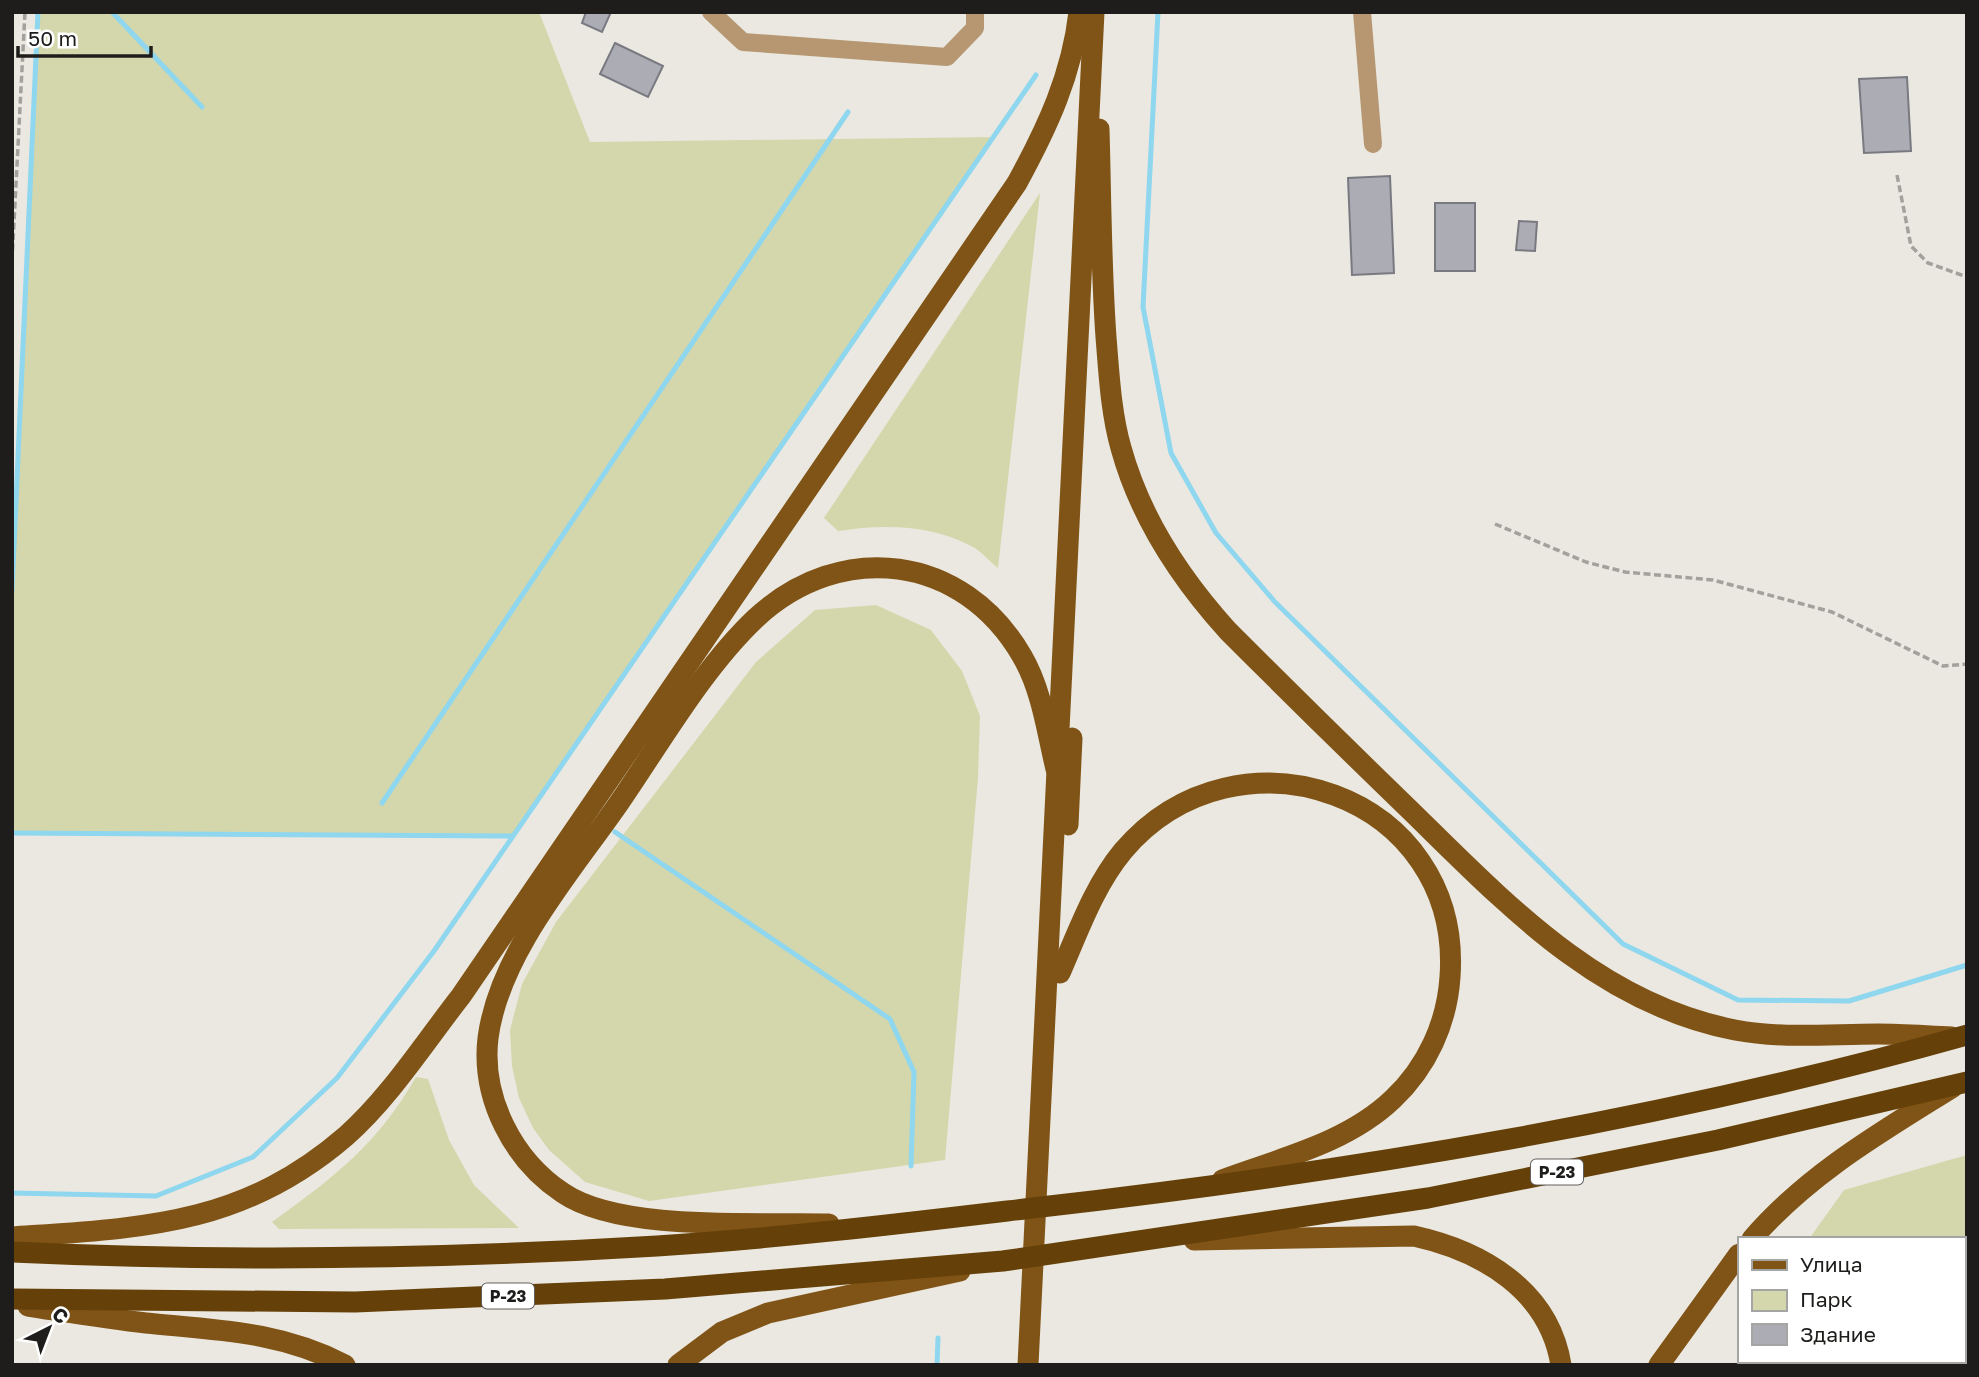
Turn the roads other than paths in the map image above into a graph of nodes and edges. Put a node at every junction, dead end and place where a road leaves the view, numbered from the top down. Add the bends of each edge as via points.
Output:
1 (711, 12) edge
2 (975, 12) edge
3 (1079, 12) edge
4 (1094, 12) edge
5 (1104, 12) edge
6 (1362, 12) edge
7 (1099, 129) junction
8 (1373, 144) dead end
9 (1056, 769) junction
10 (1060, 973) junction
11 (1964, 1036) edge
12 (1961, 1084) edge
13 (1046, 1152) junction
14 (1197, 1189) junction
15 (877, 1225) junction
16 (12, 1237) edge
17 (1754, 1237) edge
18 (1157, 1241) junction
19 (12, 1252) edge
20 (1738, 1255) edge
21 (1003, 1261) junction
22 (12, 1301) edge
23 (1037, 1307) junction
24 (345, 1365) edge
25 (677, 1365) edge
26 (1028, 1365) edge
27 (1041, 1365) edge
28 (1561, 1365) edge
29 (1658, 1365) edge

1 - 2 lane via 743,42 947,57 975,27
3 - 16 main road via 1071,62 1054,111 1017,183 468,984 372,1109 319,1157 211,1213 141,1228
4 - 9 main road
5 - 7 main road
6 - 8 lane
7 - 10 main road
7 - 11 main road via 1106,333 1121,448 1170,559 1228,631 1489,887 1549,940 1616,987 1668,1010 1735,1030 1791,1036
9 - 13 main road
9 - 15 main road via 1036,685 1023,657 993,617 975,602 941,581 907,570 875,566 822,576 783,597 728,647 543,912 512,964 488,1039 492,1097 502,1122 533,1168 563,1194 591,1208 637,1219
10 - 13 main road
10 - 14 main road via 1107,871 1124,850 1154,820 1218,789 1267,782 1336,795 1388,826 1422,866 1444,914 1451,964 1444,1017 1418,1068 1394,1098 1365,1122 1326,1142
11 - 14 highway, Р-23 via 1552,1131
12 - 17 main road via 1844,1156 1797,1192
12 - 18 highway, Р-23 via 1731,1138 1428,1198
13 - 23 main road
14 - 15 highway, Р-23
15 - 19 highway, Р-23 via 660,1246 347,1258 142,1258
18 - 21 highway, Р-23
18 - 28 main road via 1360,1236 1414,1237 1449,1244 1489,1262 1526,1293 1553,1334
20 - 29 main road
21 - 22 highway, Р-23 via 665,1289 355,1302
21 - 25 main road via 768,1313 722,1332
22 - 24 main road via 146,1323 241,1332
23 - 26 main road
23 - 27 main road

